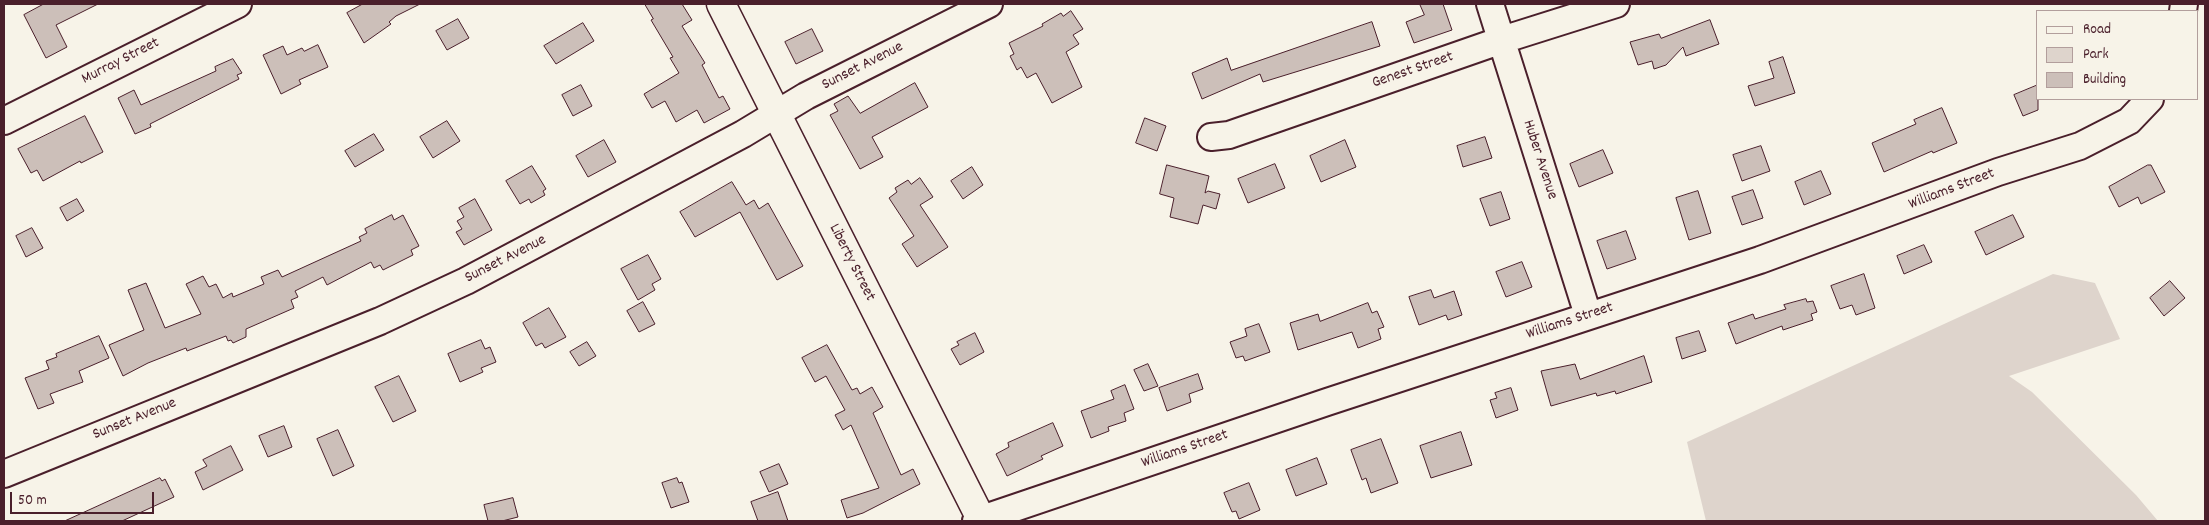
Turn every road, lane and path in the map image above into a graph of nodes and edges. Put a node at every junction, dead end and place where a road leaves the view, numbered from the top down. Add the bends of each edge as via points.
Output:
1 (238, 4) edge
2 (721, 4) edge
3 (989, 4) edge
4 (1490, 4) edge
5 (1616, 4) edge
6 (1502, 40) junction
7 (2149, 100) edge
8 (776, 114) junction
9 (4, 121) edge
10 (1211, 137) dead end
11 (1588, 315) junction
12 (4, 474) edge
13 (980, 521) edge

1 - 9 street, Murray Street
2 - 8 main road, Liberty Street
3 - 8 street, Sunset Avenue
4 - 6 street, Huber Avenue
5 - 6 street, Genest Street
6 - 10 street, Genest Street via 1229,135
6 - 11 street, Huber Avenue
7 - 11 street, Williams Street via 2129,121 2080,146 1998,172 1760,260
8 - 12 street, Sunset Avenue via 466,281 380,321
8 - 13 main road, Liberty Street
11 - 13 street, Williams Street

